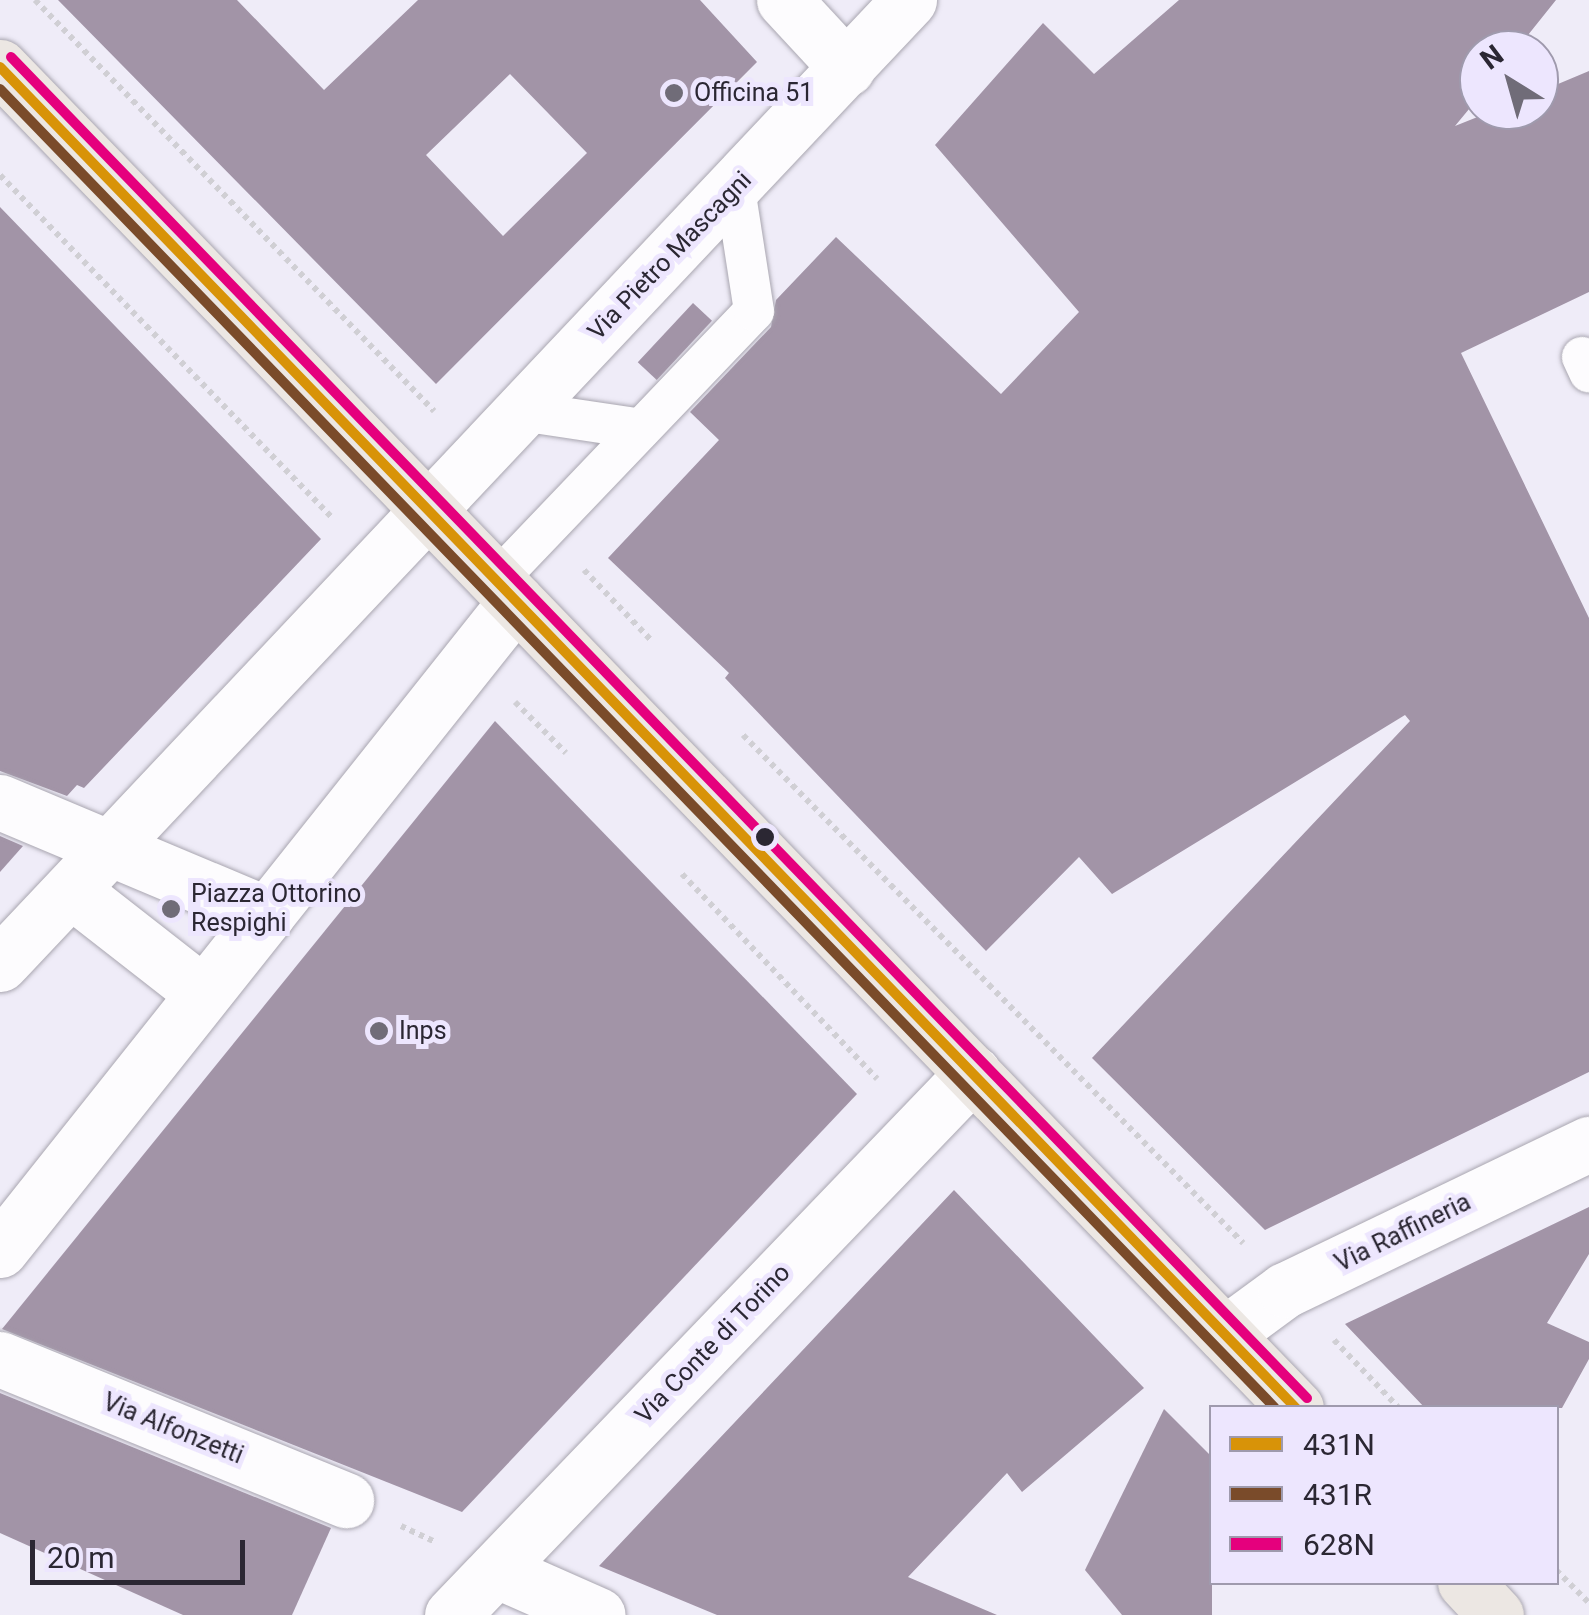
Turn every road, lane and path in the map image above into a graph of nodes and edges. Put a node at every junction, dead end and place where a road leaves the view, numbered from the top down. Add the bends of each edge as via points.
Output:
1 (35, 0) edge
2 (784, 0) edge
3 (910, 0) edge
4 (0, 67) edge
5 (847, 68) junction
6 (735, 188) junction
7 (521, 410) junction
8 (641, 428) junction
9 (477, 457) junction
10 (429, 511) junction
11 (545, 529) junction
12 (506, 591) junction
13 (654, 642) dead end
14 (735, 727) dead end
15 (24, 813) edge
16 (88, 870) junction
17 (267, 914) junction
18 (0, 964) edge
19 (203, 993) junction
20 (973, 1073) junction
21 (1589, 1144) edge
22 (1248, 1248) dead end
23 (0, 1250) edge
24 (1324, 1330) dead end
25 (1225, 1334) junction
26 (0, 1359) edge
27 (1293, 1405) edge
28 (1396, 1405) edge
29 (346, 1500) joint
30 (496, 1570) junction
31 (1559, 1573) edge
32 (1468, 1585) edge
33 (1589, 1603) edge
34 (452, 1615) edge
35 (598, 1615) edge
36 (1496, 1615) edge

1 - 9 path
2 - 5 street
3 - 5 street, Via Pietro Mascagni
4 - 10 main road
5 - 6 street, Via Pietro Mascagni
6 - 7 street, Via Pietro Mascagni
6 - 8 lane via 754,311
7 - 8 lane
7 - 9 street, Via Pietro Mascagni
8 - 11 lane
9 - 10 street, Via Pietro Mascagni
10 - 12 main road
10 - 16 street, Via Pietro Mascagni
11 - 12 lane
11 - 13 path
12 - 17 street
12 - 20 main road
14 - 22 path
15 - 16 street
16 - 17 street
16 - 18 street, Via Pietro Mascagni
16 - 19 street
17 - 19 street
19 - 23 street
20 - 25 main road
20 - 30 street, Via Conte di Torino
21 - 25 street, Via Raffineria via 1285,1290
24 - 28 path
25 - 27 main road
26 - 29 street, Via Alfonzetti
29 - 30 path
30 - 34 street, Via Conte di Torino
30 - 35 street
31 - 33 path
32 - 36 main road

